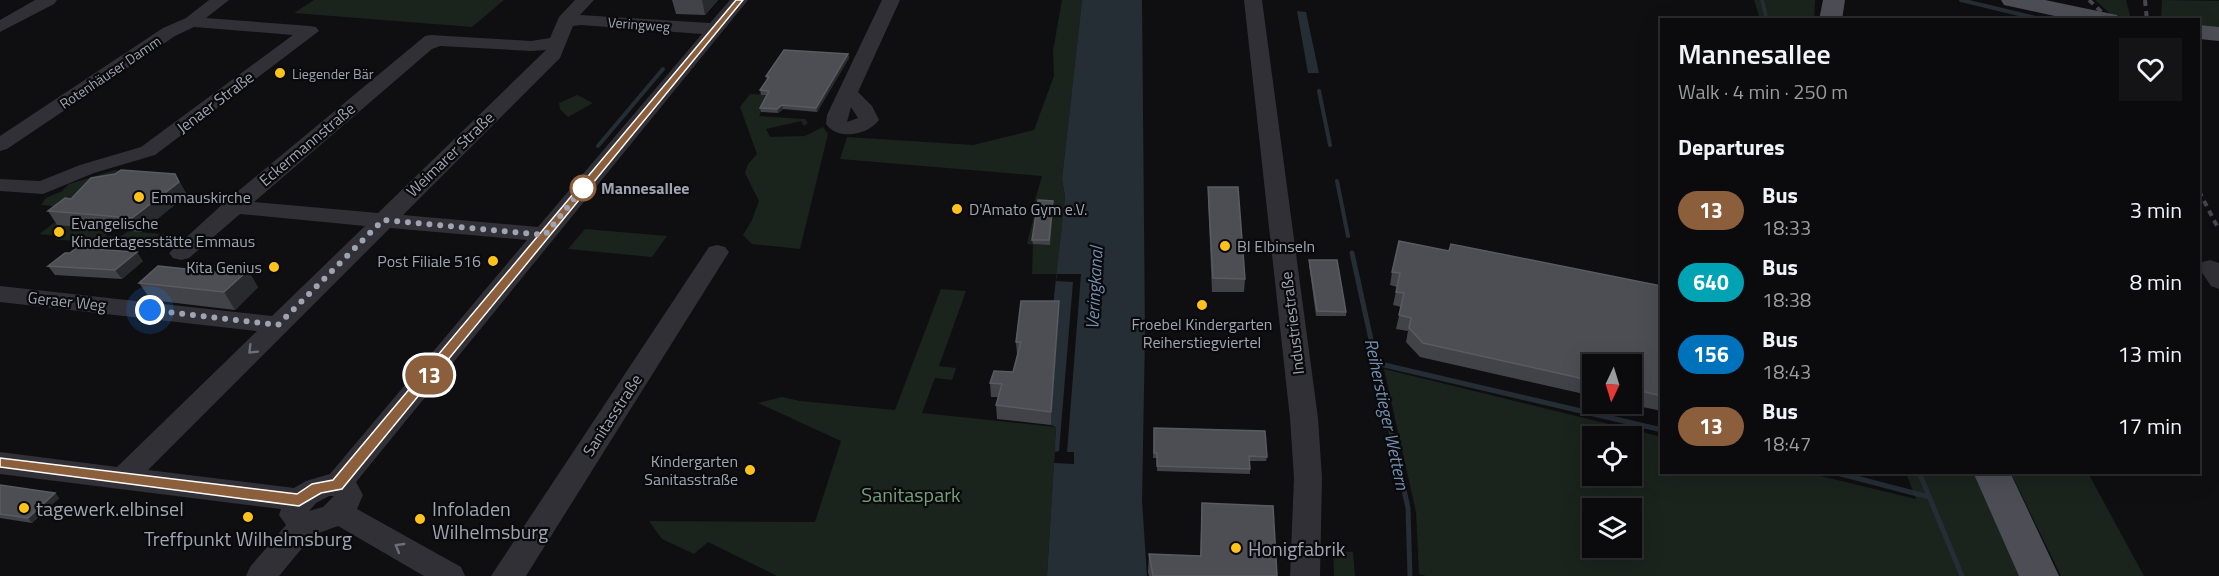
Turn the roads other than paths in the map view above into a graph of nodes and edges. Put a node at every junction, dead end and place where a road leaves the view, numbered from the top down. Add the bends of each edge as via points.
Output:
1 (48, 0) edge
2 (220, 0) edge
3 (585, 0) edge
4 (739, 0) edge
5 (891, 0) edge
6 (1253, 0) edge
7 (2012, 0) edge
8 (2028, 0) edge
9 (2084, 15) junction
10 (2099, 18) edge
11 (192, 22) junction
12 (565, 22) junction
13 (0, 27) edge
14 (714, 29) junction
15 (2200, 32) edge
16 (2219, 34) edge
17 (557, 44) junction
18 (848, 93) dead end
19 (0, 145) edge
20 (0, 185) edge
21 (232, 207) junction
22 (383, 220) junction
23 (545, 235) junction
24 (717, 252) dead end
25 (181, 253) dead end
26 (0, 294) edge
27 (278, 325) junction
28 (0, 463) edge
29 (1992, 474) edge
30 (123, 478) junction
31 (338, 499) junction
32 (302, 511) junction
33 (261, 576) edge
34 (450, 576) edge
35 (506, 576) edge
36 (1305, 576) edge
37 (2039, 576) edge

1 - 13 street
2 - 11 street, Rotenhäuser Damm
3 - 12 street, Weimarer Straße
4 - 14 street
5 - 18 street
6 - 36 street, Industriestraße via 1304,426 1308,478
7 - 9 main road
8 - 9 main road
9 - 10 main road
11 - 19 street, Rotenhäuser Damm via 169,32
11 - 20 street, Jenaer Straße via 310,31 148,151 87,169 43,188
12 - 14 street, Veringweg
12 - 17 street, Weimarer Straße
14 - 23 street
15 - 16 main road
17 - 21 street, Eckermannstraße via 434,41 426,45
17 - 22 street, Weimarer Straße via 553,54
21 - 22 street
21 - 25 street, Eckermannstraße
22 - 23 street
22 - 27 street, Weimarer Straße
23 - 31 street
24 - 35 street, Sanitasstraße
26 - 27 street, Geraer Weg
27 -> 30 street, Weimarer Straße
28 - 30 street
29 - 37 main road
30 - 32 street
31 - 32 street via 321,521
34 -> 31 street
32 - 33 street

